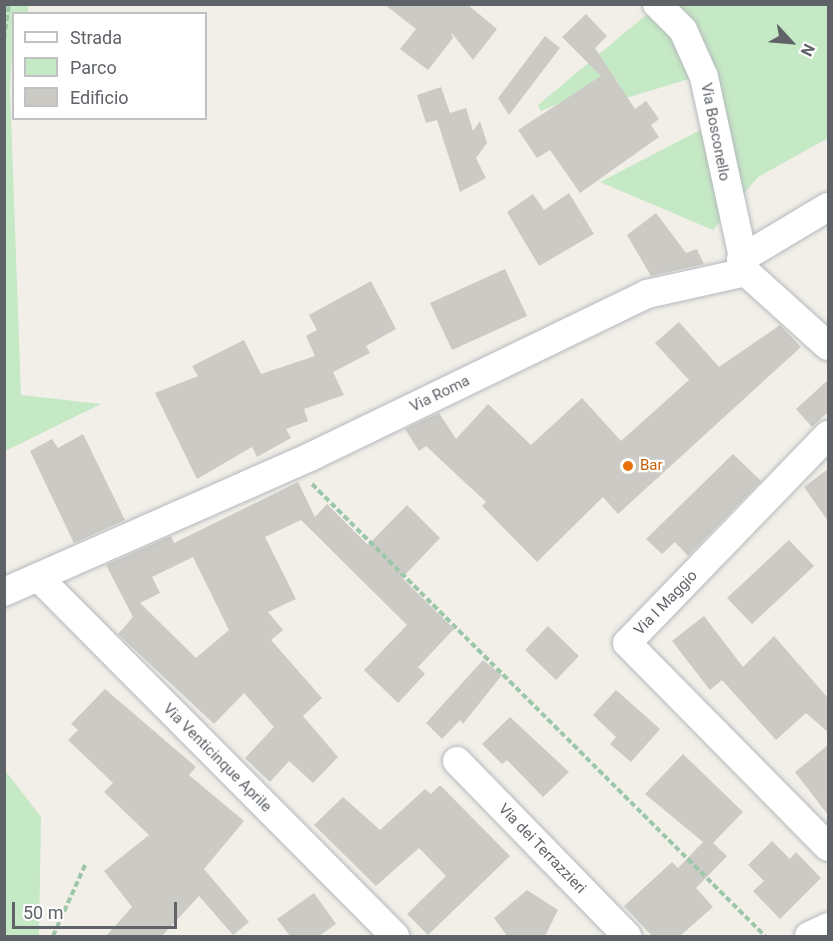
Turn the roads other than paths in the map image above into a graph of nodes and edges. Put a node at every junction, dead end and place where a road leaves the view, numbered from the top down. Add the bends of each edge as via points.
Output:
1 (657, 4) edge
2 (828, 207) edge
3 (743, 266) junction
4 (828, 346) edge
5 (828, 435) edge
6 (39, 578) junction
7 (4, 592) edge
8 (457, 761) dead end
9 (828, 847) edge
10 (828, 927) edge
11 (395, 936) edge
12 (627, 936) edge
13 (809, 936) edge

1 - 3 street, Via Bosconello via 683,30 704,77
2 - 3 street, Via Roma
3 - 4 street
3 - 6 street, Via Roma via 647,294 312,456
5 - 9 street, Via I Maggio via 627,643
6 - 7 street, Via Roma
6 - 11 street, Via Venticinque Aprile
8 - 12 street, Via dei Terrazzieri
10 - 13 street

